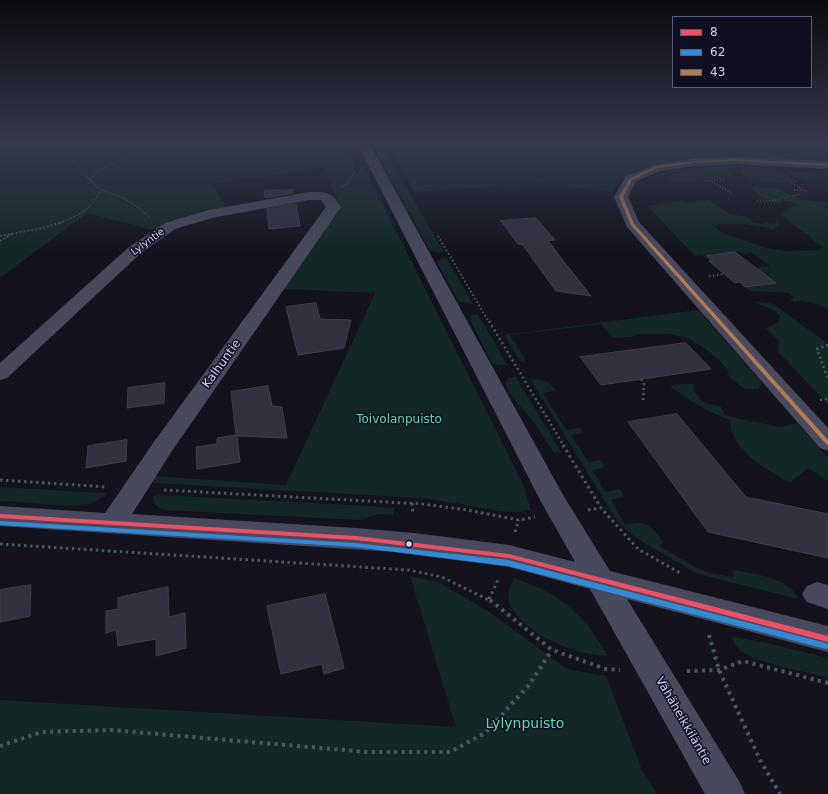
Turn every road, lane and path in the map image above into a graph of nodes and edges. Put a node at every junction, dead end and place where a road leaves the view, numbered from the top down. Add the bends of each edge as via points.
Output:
1 (91, 180) edge
2 (383, 180) edge
3 (631, 180) edge
4 (712, 181) dead end
5 (101, 190) junction
6 (794, 190) dead end
7 (808, 191) dead end
8 (731, 193) dead end
9 (801, 194) dead end
10 (757, 201) dead end
11 (334, 207) joint
12 (155, 220) dead end
13 (14, 233) junction
14 (437, 235) dead end
15 (0, 236) edge
16 (0, 241) edge
17 (724, 274) dead end
18 (709, 276) dead end
19 (828, 345) edge
20 (0, 374) edge
21 (828, 378) edge
22 (641, 379) dead end
23 (643, 402) dead end
24 (828, 443) edge
25 (0, 480) edge
26 (135, 489) junction
27 (412, 503) junction
28 (601, 508) junction
29 (413, 514) dead end
30 (561, 514) junction
31 (0, 516) edge
32 (112, 523) junction
33 (0, 544) edge
34 (601, 580) junction
35 (700, 605) junction
36 (828, 639) edge
37 (552, 650) junction
38 (719, 670) junction
39 (655, 671) junction
40 (828, 683) edge
41 (0, 746) edge
42 (726, 794) edge
43 (780, 794) edge

1 - 5 path
2 - 30 street, Vähäheikkiläntie
3 - 24 street via 621,196 622,210 632,224
4 - 8 path
5 - 12 path via 134,203
5 - 13 path via 98,198 82,214 51,225
6 - 7 path
9 - 10 path via 770,201
11 - 20 street, Lylyntie via 325,196 309,196 209,214 170,226 135,250
11 - 26 street, Kalhuntie
13 - 15 path
13 - 16 path
14 - 28 path
17 - 18 path
19 - 21 path via 817,349
22 - 23 path via 644,383
25 - 26 path
26 - 27 path
26 - 32 street, Kalhuntie
27 - 29 path
27 - 30 path via 519,520
28 - 30 path
28 - 35 path via 638,549 681,574
30 - 34 street, Vähäheikkiläntie
31 - 32 street
32 - 34 street via 416,543 509,556
33 - 37 path via 409,570 442,577 489,599
34 - 35 street
34 - 39 street, Vähäheikkiläntie
35 - 36 street
35 - 38 path
37 - 39 path via 606,669
37 - 41 path via 529,685 485,734 450,752 367,752 111,730 42,732
38 - 39 path
38 - 40 path via 743,661
38 - 43 path via 760,760
39 - 42 street, Vähäheikkiläntie

